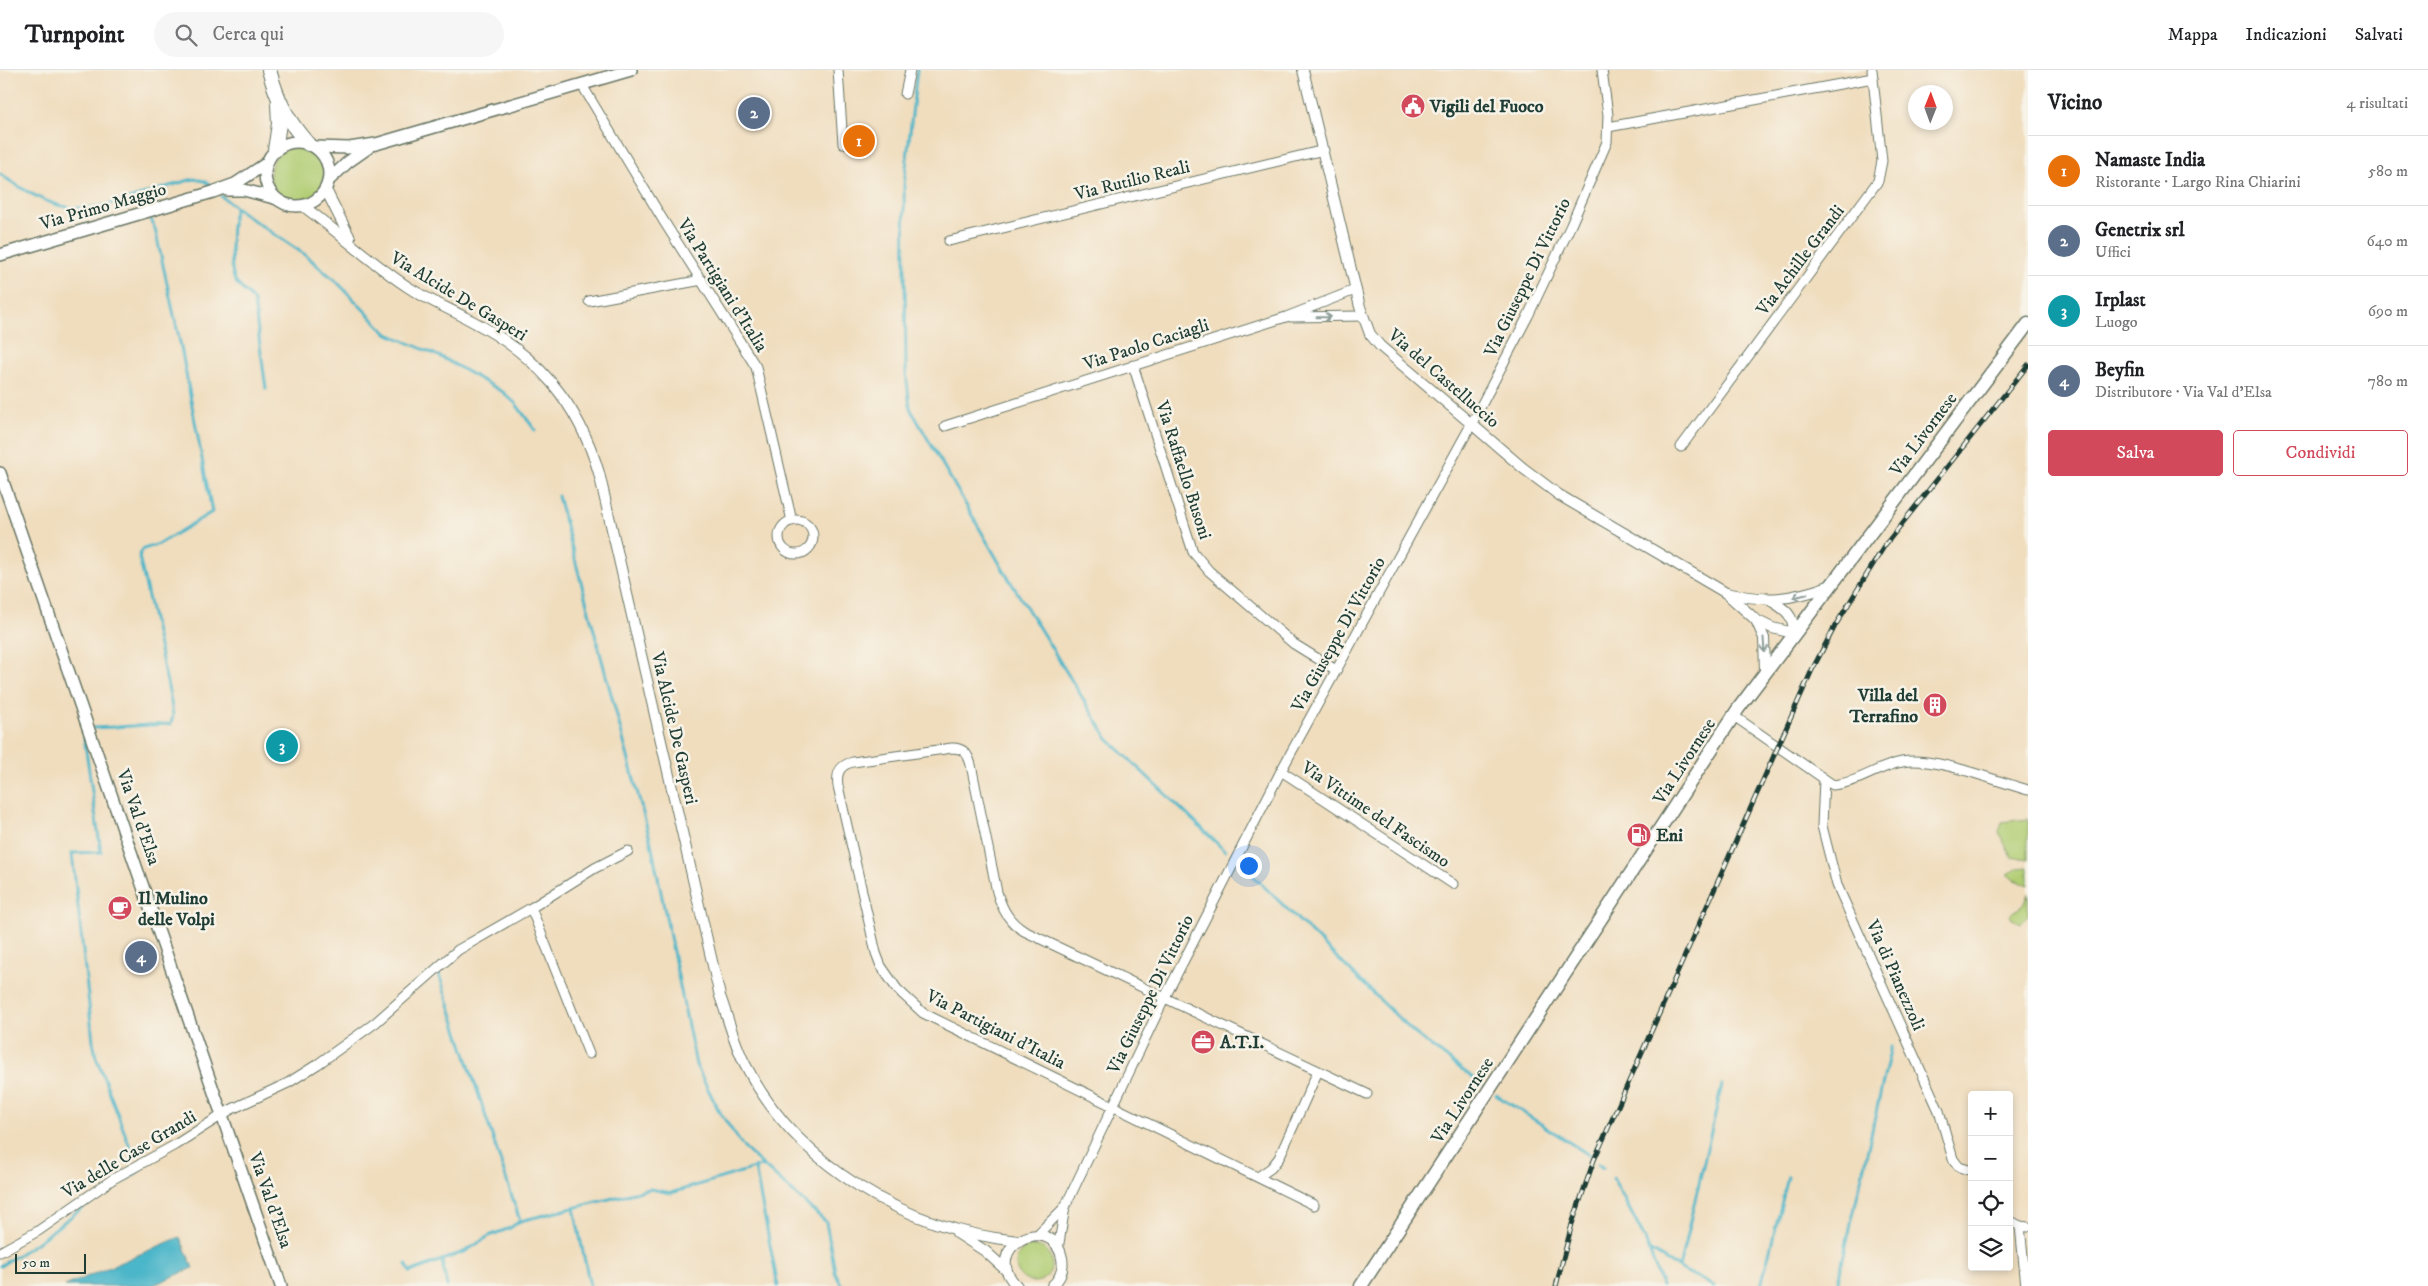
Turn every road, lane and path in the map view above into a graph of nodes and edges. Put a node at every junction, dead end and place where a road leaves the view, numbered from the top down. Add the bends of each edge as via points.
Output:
1 (262, 70) edge
2 (631, 70) edge
3 (838, 70) edge
4 (910, 70) edge
5 (1303, 70) edge
6 (1602, 70) edge
7 (272, 74) edge
8 (1872, 74) edge
9 (582, 85) junction
10 (905, 94) dead end
11 (278, 100) junction
12 (1608, 127) junction
13 (376, 144) junction
14 (842, 144) dead end
15 (312, 146) junction
16 (276, 150) junction
17 (1324, 150) junction
18 (266, 163) junction
19 (327, 185) junction
20 (212, 192) junction
21 (276, 199) junction
22 (303, 206) junction
23 (949, 241) dead end
24 (353, 244) junction
25 (1, 254) edge
26 (702, 280) junction
27 (1355, 290) junction
28 (589, 301) dead end
29 (1363, 316) junction
30 (1286, 317) junction
31 (2028, 324) edge
32 (1132, 365) junction
33 (1472, 423) junction
34 (946, 426) dead end
35 (1681, 447) dead end
36 (0, 473) edge
37 (792, 521) dead end
38 (1829, 586) junction
39 (1726, 593) junction
40 (1770, 600) junction
41 (1756, 620) junction
42 (1794, 633) junction
43 (1336, 670) junction
44 (1765, 671) junction
45 (1734, 716) junction
46 (1282, 771) junction
47 (1824, 779) junction
48 (2028, 790) edge
49 (628, 851) dead end
50 (1453, 884) dead end
51 (531, 908) junction
52 (1164, 999) junction
53 (590, 1054) dead end
54 (1318, 1071) junction
55 (1368, 1094) dead end
56 (1114, 1106) junction
57 (223, 1114) junction
58 (1968, 1169) edge
59 (1258, 1177) junction
60 (1314, 1205) dead end
61 (1065, 1207) junction
62 (2024, 1227) edge
63 (950, 1228) junction
64 (1038, 1235) junction
65 (1018, 1241) junction
66 (1058, 1249) junction
67 (0, 1252) edge
68 (1007, 1271) junction
69 (281, 1286) edge
70 (1017, 1286) edge
71 (1052, 1286) edge
72 (1361, 1286) edge
73 (2026, 1286) edge

1 - 7 highway
2 - 9 main road
3 - 14 street
4 - 10 street
5 - 17 street, Via del Castelluccio
6 - 12 street, Via Giuseppe Di Vittorio
7 - 11 highway
8 - 12 street
8 - 35 street, Via Achille Grandi via 1882,160 1878,181
9 - 13 main road
9 - 26 street, Via Partigiani d'Italia
11 - 15 highway via 288,119
11 - 16 highway
12 - 33 street, Via Giuseppe Di Vittorio via 1604,150 1571,225
13 - 15 main road via 349,148
13 - 19 main road via 348,162
15 - 16 main road via 291,142
15 - 19 main road via 327,162
16 - 18 main road
17 - 23 street, Via Rutilio Reali
17 - 27 street, Via del Castelluccio
18 - 20 main road, Via Primo Maggio via 235,184
18 - 21 main road via 265,182
19 - 22 main road via 316,200
19 - 24 street, Via Alcide De Gasperi
20 - 21 main road, Via Primo Maggio via 244,190
20 - 25 main road, Via Primo Maggio
21 - 22 main road via 293,207
22 - 24 street, Via Alcide De Gasperi
24 - 63 street, Via Alcide De Gasperi via 380,268 413,290 520,350 557,387 572,409 590,445 599,473 713,969 744,1063 774,1110 818,1158 872,1193
26 - 28 street
26 - 37 street, Via Partigiani d'Italia via 759,375
27 - 29 street, Via del Castelluccio
27 - 30 street, Via Paolo Caciagli
30 -> 29 street
29 - 33 street, Via del Castelluccio via 1370,334 1380,346
30 - 32 street, Via Paolo Caciagli
31 - 38 main road, Via Livornese
32 - 34 street, Via Paolo Caciagli
32 - 43 street, Via Raffaello Busoni via 1193,552 1209,571 1294,644
33 - 39 street, Via del Castelluccio via 1559,495
33 - 43 street, Via Giuseppe Di Vittorio
36 - 57 main road, Via Val d'Elsa
38 -> 40 street, Via del Castelluccio via 1802,596
38 - 42 main road, Via Livornese
39 - 40 street, Via del Castelluccio
39 - 41 street, Via del Castelluccio
40 - 42 street, Via del Castelluccio via 1787,611 1794,623
41 - 42 street, Via del Castelluccio
41 -> 44 street, Via del Castelluccio via 1764,638
42 - 44 main road, Via Livornese
43 - 46 street, Via Giuseppe Di Vittorio
44 - 45 main road, Via Livornese
45 - 47 street
45 - 72 main road, Via Livornese
46 - 50 street, Via Vittime del Fascismo
46 - 52 street, Via Giuseppe Di Vittorio
47 - 48 street via 1833,785 1842,784 1904,761 1957,769
47 - 58 street, Via di Pianezzoli via 1822,826 1837,885 1939,1110 1952,1159 1959,1167
49 - 51 street, Via delle Case Grandi via 589,871
51 - 53 street
51 - 57 street, Via delle Case Grandi via 458,950 387,1013 318,1064 288,1083
52 - 54 street
52 - 56 street, Via Giuseppe Di Vittorio
52 - 56 street, Via Partigiani d'Italia via 1012,923 997,892 969,759 963,750 952,748 853,762 841,767 838,786 872,937 881,966 897,989 924,1013
54 - 55 street
54 - 59 street via 1279,1158
56 - 59 street, Via Partigiani d'Italia
56 - 61 street, Via Giuseppe Di Vittorio
57 - 67 street, Via delle Case Grandi via 175,1145 113,1178 38,1231
57 - 69 main road, Via Val d'Elsa
59 - 60 street, Via Partigiani d'Italia
61 - 64 street, Via Giuseppe Di Vittorio
61 - 66 street, Via Giuseppe Di Vittorio
62 - 73 street
63 - 65 street, Via Alcide De Gasperi
63 - 68 street, Via Alcide De Gasperi
64 - 65 street
64 - 66 street via 1049,1239
65 - 68 street via 1009,1252
66 - 71 street via 1063,1265
68 - 70 street, Via Alcide De Gasperi

